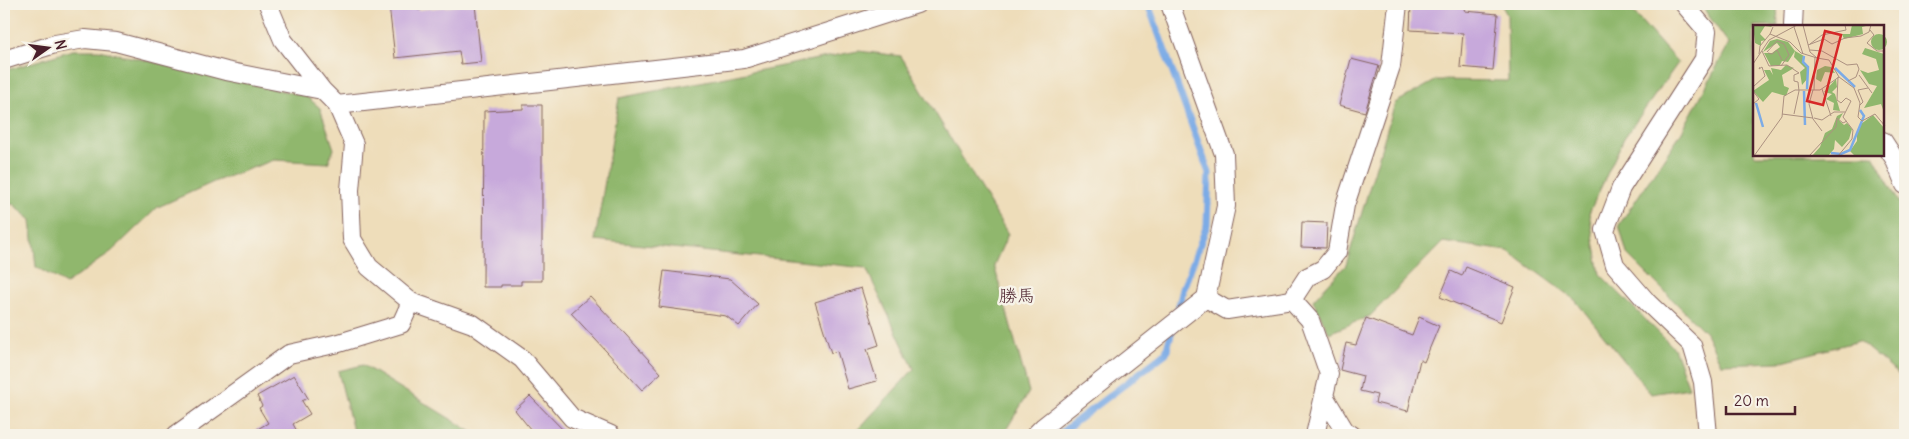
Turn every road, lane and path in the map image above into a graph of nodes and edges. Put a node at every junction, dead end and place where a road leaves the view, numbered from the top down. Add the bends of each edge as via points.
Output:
1 (268, 4) edge
2 (917, 4) edge
3 (1170, 4) edge
4 (1398, 4) edge
5 (1684, 4) edge
6 (1794, 4) edge
7 (1793, 25) edge
8 (4, 60) edge
9 (322, 90) junction
10 (337, 105) junction
11 (1884, 143) edge
12 (1905, 185) edge
13 (1206, 298) junction
14 (1292, 300) junction
15 (411, 302) junction
16 (1324, 396) junction
17 (176, 435) edge
18 (611, 435) edge
19 (1035, 435) edge
20 (1316, 435) edge
21 (1352, 435) edge
22 (1708, 435) edge

1 - 9 street via 283,40
2 - 10 street via 744,59
3 - 13 street via 1224,154 1226,206
4 - 14 street via 1391,66 1344,205 1336,252 1323,268 1307,277
5 - 22 street via 1707,31 1704,59 1621,188 1606,230 1615,265 1648,303 1692,345 1703,382
6 - 7 street
8 - 9 street via 55,44 85,39 116,42 226,72
9 - 10 street
10 - 15 street via 354,144 350,190 352,239 369,266
11 - 12 street
13 - 14 street via 1227,310
13 - 19 street
14 - 16 street via 1310,320 1329,374
15 - 17 street via 400,324 289,354
15 - 18 street via 473,324 522,359 572,418
16 - 20 street
16 - 21 street via 1345,431

